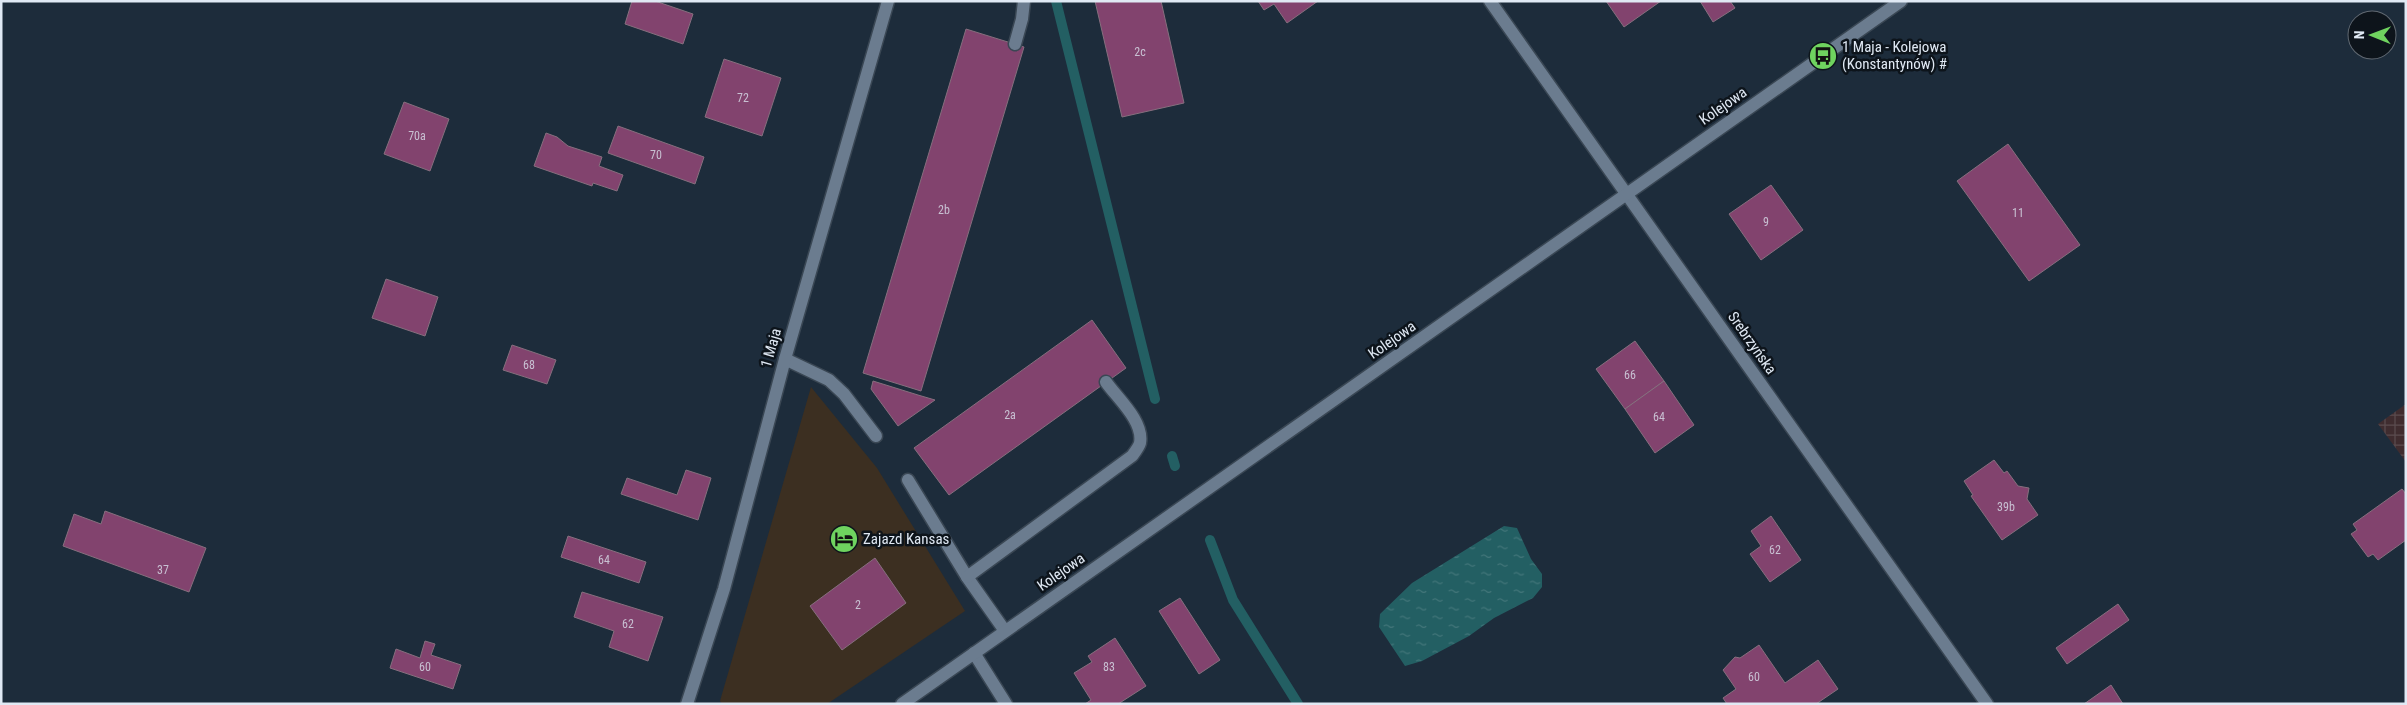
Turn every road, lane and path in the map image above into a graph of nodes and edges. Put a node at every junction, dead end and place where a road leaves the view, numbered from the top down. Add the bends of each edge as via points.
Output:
1 (888, 1) edge
2 (1024, 1) edge
3 (1490, 1) edge
4 (1901, 1) edge
5 (1015, 44) dead end
6 (1627, 194) junction
7 (785, 359) junction
8 (1106, 382) dead end
9 (876, 436) dead end
10 (908, 480) dead end
11 (967, 577) junction
12 (1005, 631) junction
13 (974, 653) junction
14 (687, 704) edge
15 (902, 704) edge
16 (1006, 704) edge
17 (1987, 704) edge

1 - 7 street, 1 Maja
2 - 5 street
3 - 6 street, Srebrzyńska
4 - 6 street, Kolejowa
6 - 12 street, Kolejowa
6 - 17 street, Srebrzyńska
7 - 9 street via 829,380
7 - 14 street, 1 Maja via 724,589
8 - 11 street via 1138,427 1140,444 1132,456
10 - 11 street
11 - 12 street
12 - 13 street, Kolejowa
13 - 15 street, Kolejowa
13 - 16 street

